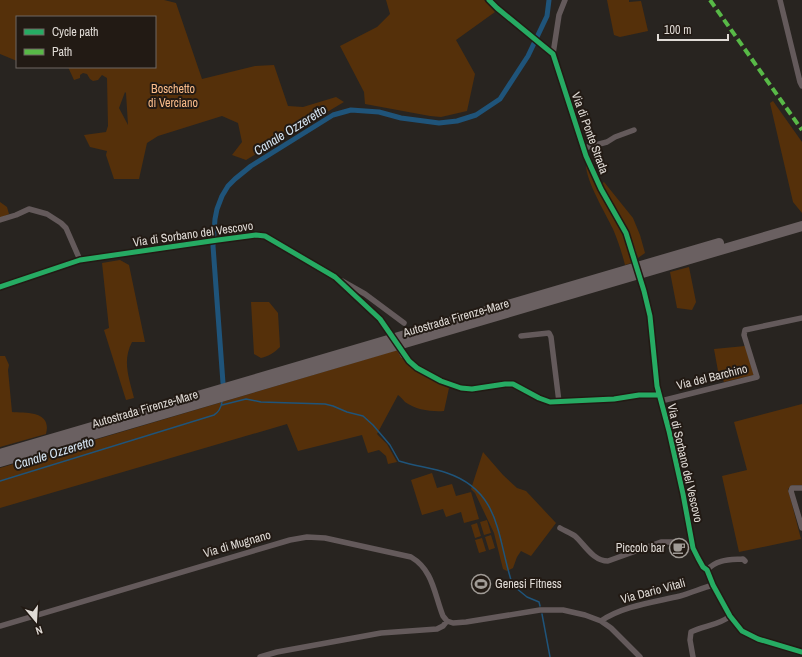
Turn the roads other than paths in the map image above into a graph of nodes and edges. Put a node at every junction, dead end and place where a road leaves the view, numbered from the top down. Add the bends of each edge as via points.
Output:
1 (489, 0) edge
2 (565, 0) edge
3 (780, 0) edge
4 (553, 54) junction
5 (802, 86) edge
6 (634, 130) dead end
7 (584, 148) junction
8 (802, 219) edge
9 (0, 220) edge
10 (802, 226) edge
11 (80, 260) junction
12 (335, 277) junction
13 (0, 287) edge
14 (802, 318) edge
15 (404, 323) dead end
16 (521, 336) dead end
17 (660, 398) junction
18 (559, 402) junction
19 (0, 454) edge
20 (0, 462) edge
21 (802, 488) edge
22 (560, 528) dead end
23 (802, 528) edge
24 (693, 548) junction
25 (746, 561) dead end
26 (707, 570) junction
27 (713, 585) junction
28 (730, 616) junction
29 (446, 621) junction
30 (601, 621) junction
31 (0, 626) edge
32 (802, 652) edge
33 (278, 655) edge
34 (260, 657) edge
35 (640, 657) edge
36 (693, 657) edge

1 - 4 street
2 - 4 street via 559,15
3 - 5 street
4 - 7 street, Via di Ponte Strada
6 - 7 street via 607,142
7 - 17 street, Via di Ponte Strada, bridge via 601,189 626,233 633,252 650,316
8 - 19 highway, Autostrada Firenze-Mare
9 - 11 street via 29,209 47,214 66,228
10 - 20 highway, Autostrada Firenze-Mare
11 - 12 street, Via di Sorbano del Vescovo via 256,235 265,236
11 - 13 street, Via di Sorbano del Vescovo
12 - 15 street via 366,294
12 - 18 street, Via di Sorbano del Vescovo, bridge via 380,320 404,355 417,368 461,388 513,384 538,398
14 - 17 street, Via del Barchino via 745,330 744,335 757,377
16 - 18 street via 549,334 551,337
17 - 18 street, Via di Sorbano del Vescovo via 639,395
17 - 24 street, Via di Sorbano del Vescovo
21 - 23 street via 792,488 791,491
22 - 24 street via 574,535 596,558 603,561 667,541
24 - 26 street, Via di Sorbano del Vescovo
25 - 26 street via 721,561
26 - 27 street, Via di Sorbano del Vescovo
27 - 28 street, Via di Sorbano del Vescovo
27 - 30 street, Via Dario Vitali via 625,610
28 - 32 street, Via di Sorbano del Vescovo via 742,631 758,639
28 - 36 street via 725,621 691,632
29 - 30 street via 466,622 552,609 585,615
29 - 31 street, Via di Mugnano via 427,571 420,562 411,557 325,538 307,537
29 - 33 street via 437,629 381,633
30 - 35 street
33 - 34 street

